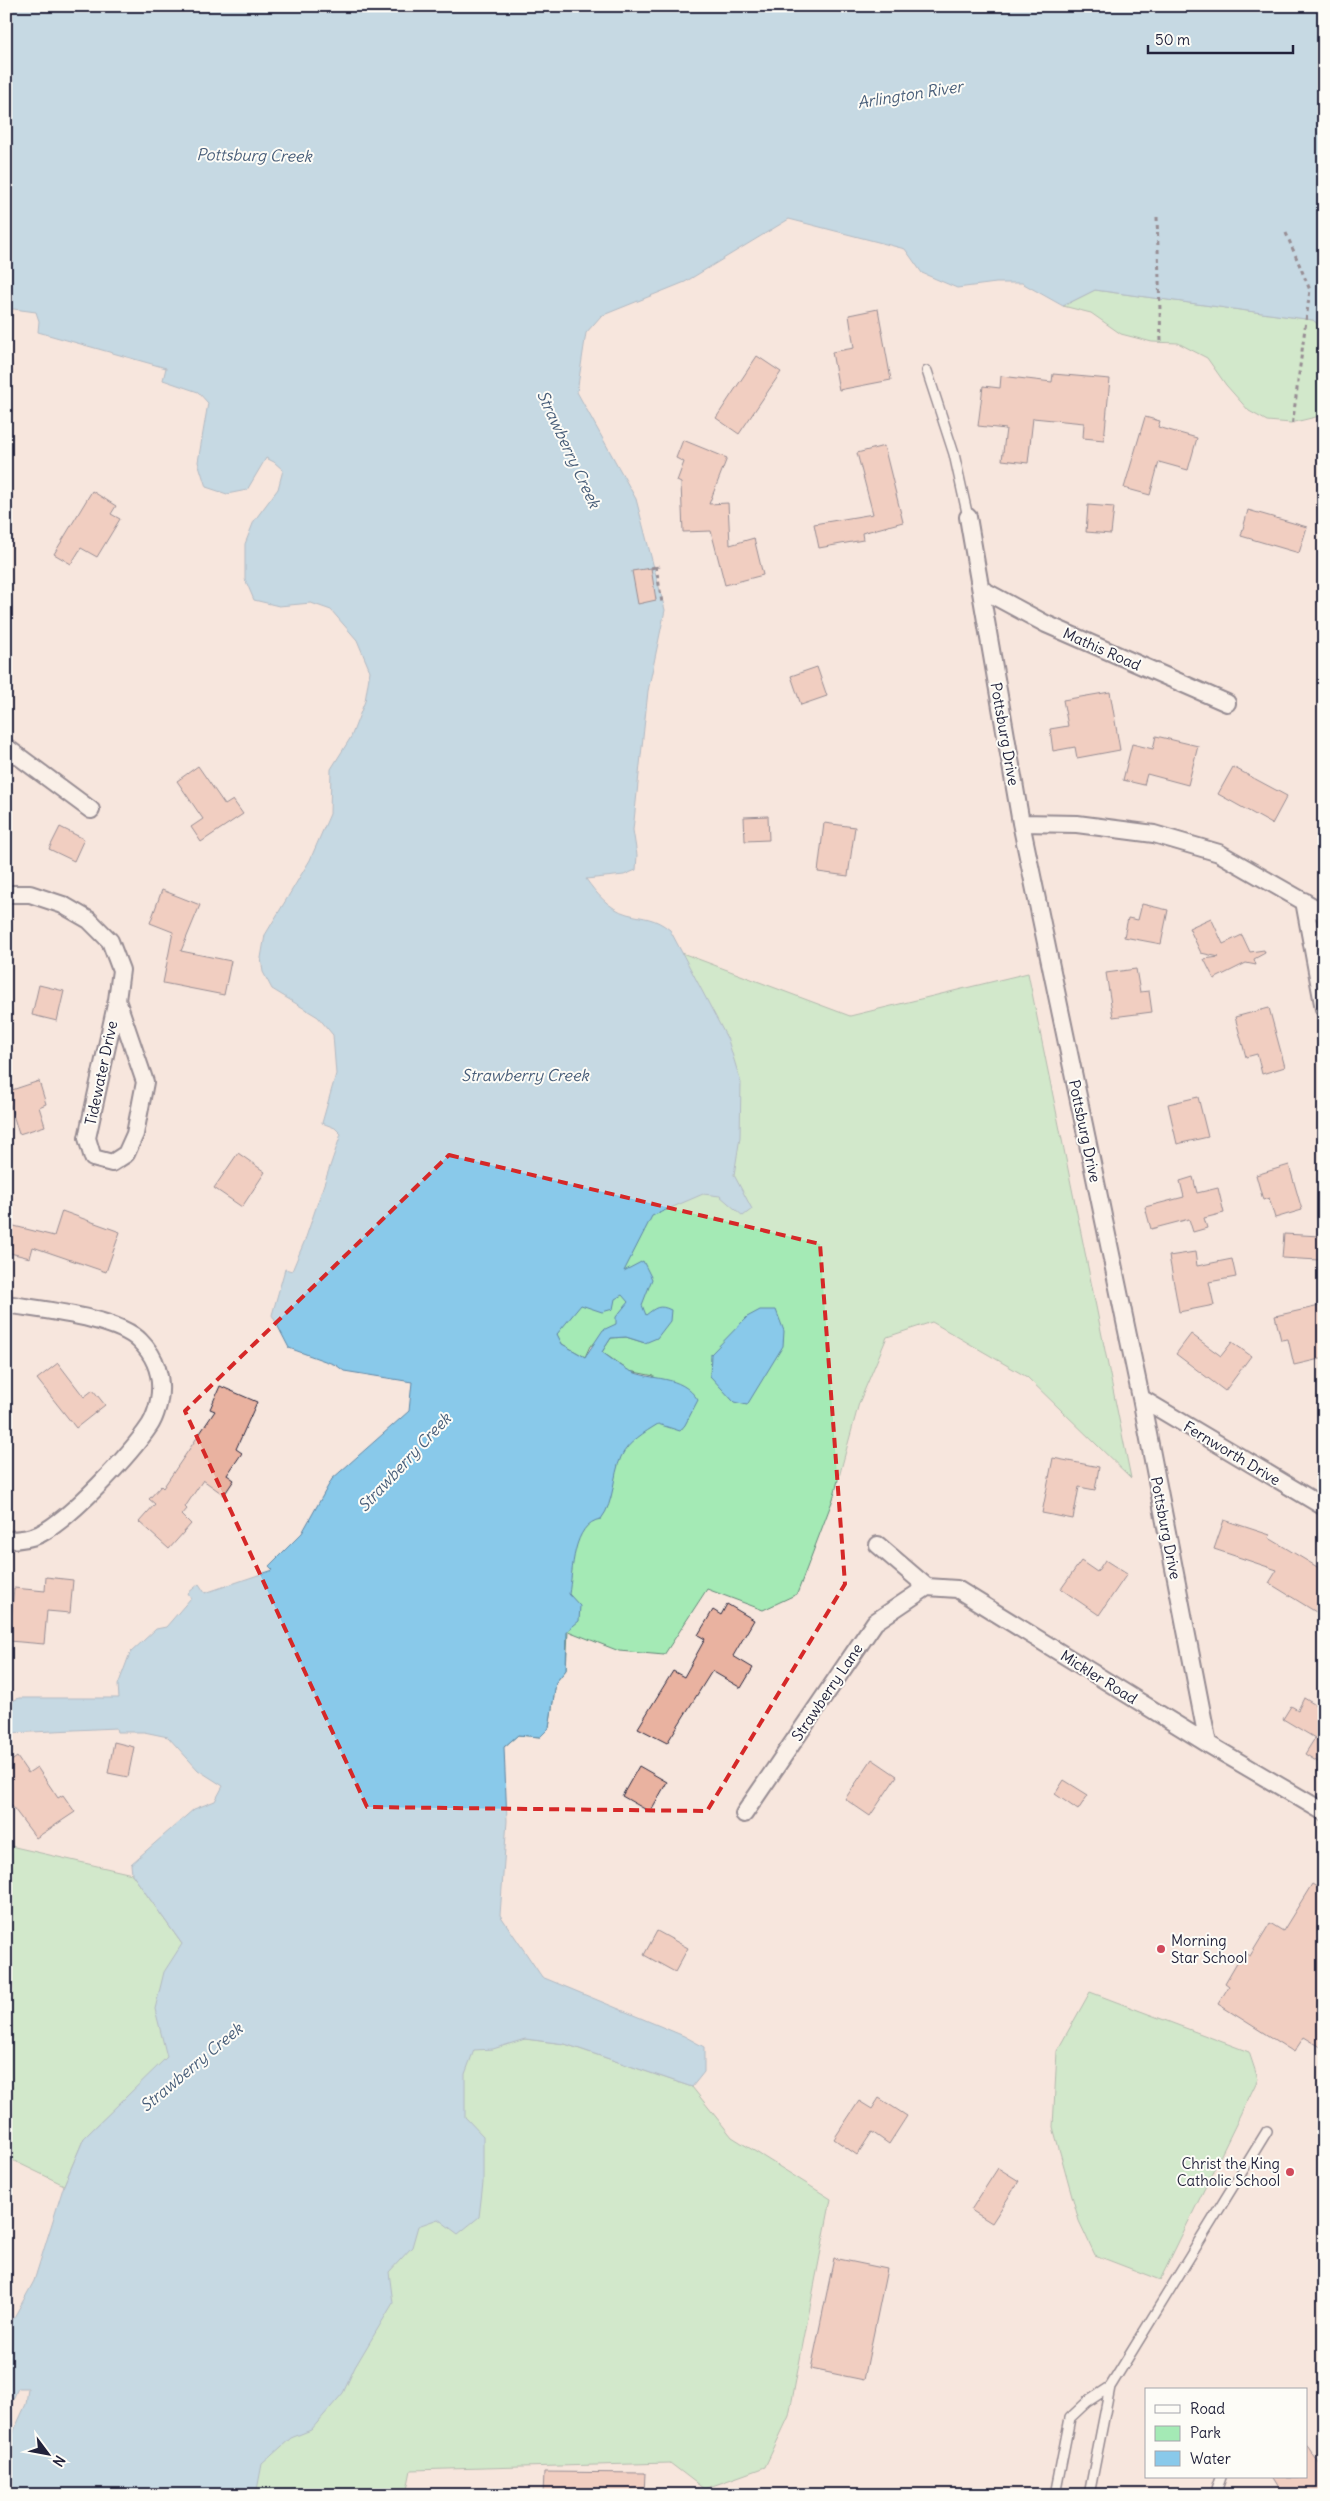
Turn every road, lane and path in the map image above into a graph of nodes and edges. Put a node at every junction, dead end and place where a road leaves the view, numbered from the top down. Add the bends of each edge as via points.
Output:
1 (1157, 217) dead end
2 (1286, 233) dead end
3 (1161, 342) dead end
4 (927, 371) dead end
5 (1292, 427) dead end
6 (968, 517) joint
7 (651, 568) dead end
8 (981, 590) junction
9 (662, 603) dead end
10 (1227, 703) dead end
11 (6, 746) edge
12 (91, 810) dead end
13 (1021, 823) junction
14 (6, 894) edge
15 (1304, 901) junction
16 (1324, 913) edge
17 (118, 1000) junction
18 (1324, 1009) edge
19 (6, 1304) edge
20 (1141, 1398) junction
21 (1324, 1507) edge
22 (12, 1540) edge
23 (878, 1545) dead end
24 (927, 1587) junction
25 (1208, 1744) junction
26 (1324, 1812) edge
27 (744, 1814) dead end
28 (1267, 2131) dead end
29 (1110, 2387) junction
30 (1221, 2478) edge
31 (1055, 2495) edge
32 (1089, 2495) edge
33 (1215, 2495) edge

1 - 3 path
2 - 5 path via 1310,290
4 - 6 lane via 954,454
6 - 8 street, Pottsburg Drive
7 - 9 path via 658,566
8 - 10 street, Mathis Road via 1046,624
8 - 13 street, Pottsburg Drive
11 - 12 street
13 - 15 street via 1077,824 1154,834 1219,853
13 - 20 street, Pottsburg Drive
14 - 17 street, Tidewater Drive via 30,894 89,920 110,941 121,970
15 - 16 street
15 - 18 street
17 - 17 street, Tidewater Drive via 87,1138 93,1158 112,1163 126,1154 135,1134 145,1082
19 - 22 street via 117,1325 140,1340 155,1360 160,1378 159,1400 151,1424 122,1460 60,1521 38,1535
20 - 21 street, Fernworth Drive
20 - 25 street, Pottsburg Drive
23 - 24 street
24 - 25 street, Mickler Road via 956,1589
24 - 27 street, Strawberry Lane via 875,1622
25 - 26 street, Mickler Road
28 - 29 lane
29 - 31 lane via 1070,2418
29 - 32 lane
30 - 33 lane

